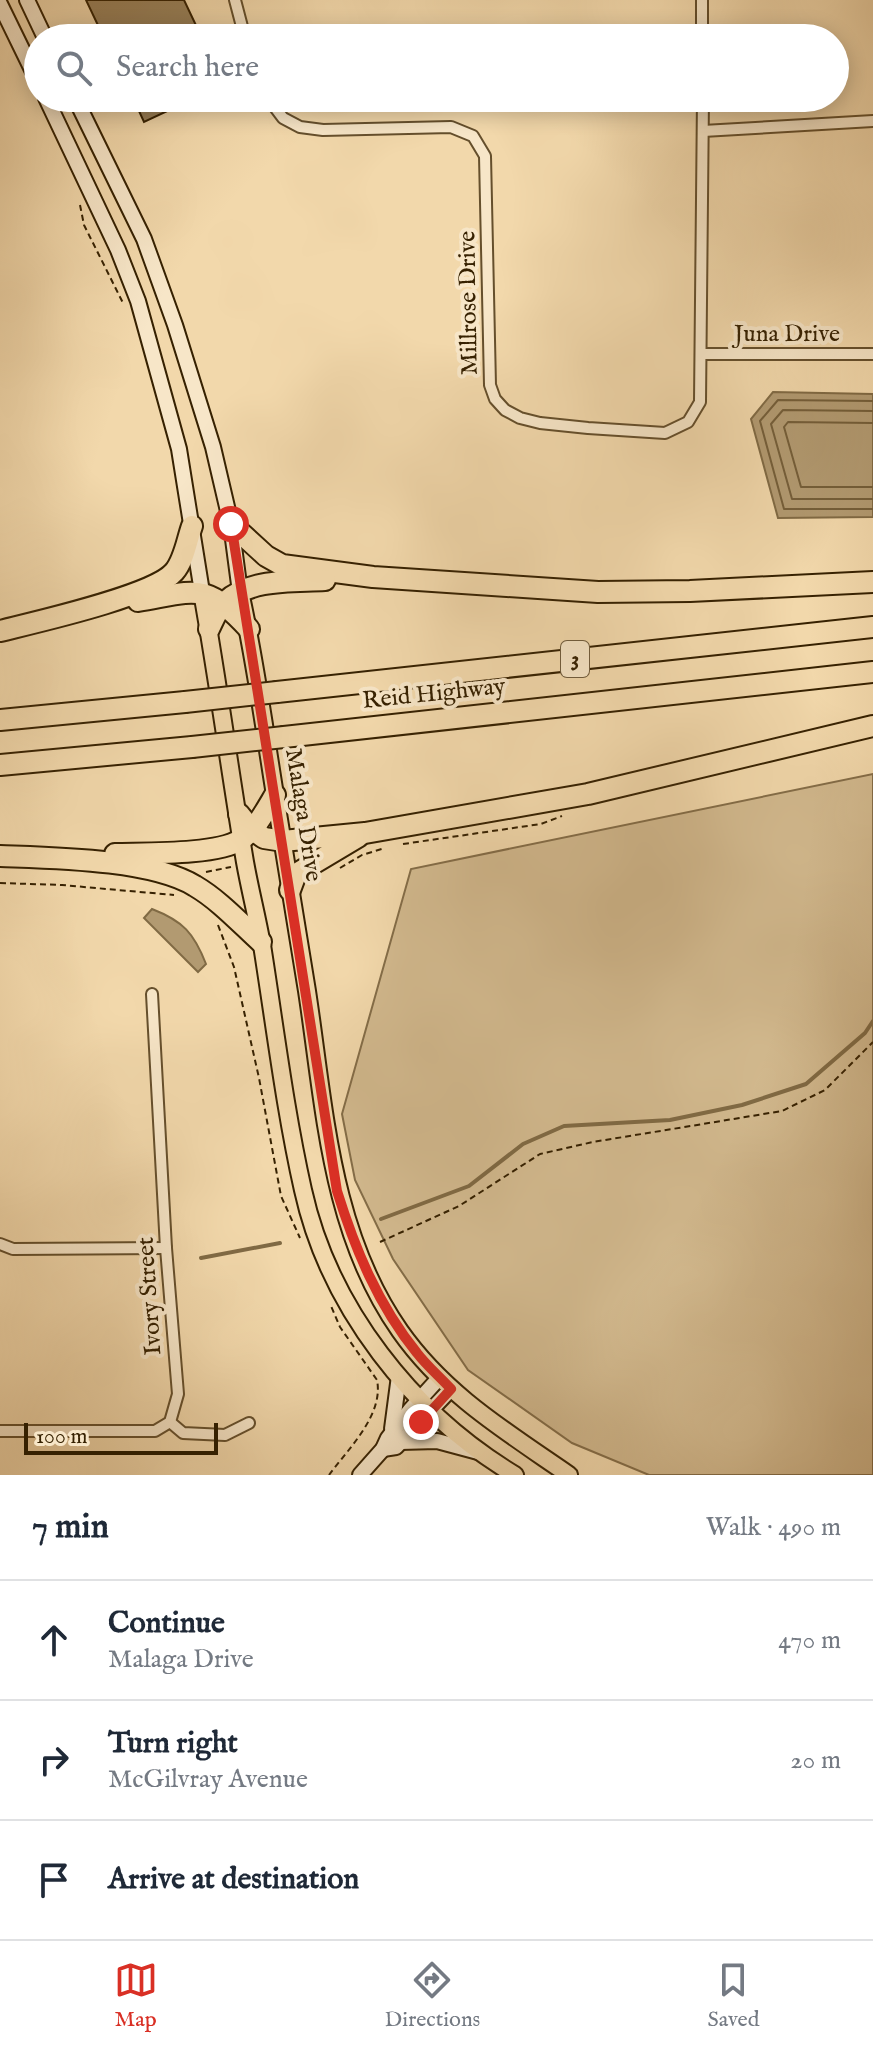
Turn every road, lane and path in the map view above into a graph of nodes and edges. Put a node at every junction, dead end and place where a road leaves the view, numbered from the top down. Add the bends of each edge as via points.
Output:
1 (27, 0) edge
2 (235, 0) edge
3 (702, 0) edge
4 (0, 4) edge
5 (38, 24) edge
6 (241, 24) edge
7 (702, 24) edge
8 (24, 53) edge
9 (53, 112) edge
10 (82, 112) edge
11 (278, 112) edge
12 (703, 112) edge
13 (873, 121) edge
14 (703, 131) junction
15 (702, 354) junction
16 (873, 354) edge
17 (231, 524) junction
18 (192, 526) junction
19 (373, 577) junction
20 (873, 582) edge
21 (202, 592) junction
22 (232, 597) junction
23 (75, 611) junction
24 (873, 627) edge
25 (209, 629) junction
26 (249, 629) joint
27 (0, 631) edge
28 (873, 672) edge
29 (0, 720) edge
30 (873, 726) edge
31 (0, 765) edge
32 (275, 795) junction
33 (244, 828) junction
34 (365, 833) junction
35 (283, 841) junction
36 (0, 856) edge
37 (49, 858) junction
38 (246, 865) junction
39 (225, 868) dead end
40 (0, 883) edge
41 (290, 890) junction
42 (184, 896) dead end
43 (218, 925) dead end
44 (261, 942) junction
45 (152, 994) dead end
46 (873, 1042) edge
47 (380, 1242) dead end
48 (303, 1243) dead end
49 (0, 1244) edge
50 (166, 1248) junction
51 (330, 1303) dead end
52 (399, 1376) junction
53 (446, 1383) junction
54 (426, 1405) junction
55 (170, 1422) junction
56 (249, 1423) dead end
57 (0, 1431) edge
58 (396, 1438) junction
59 (482, 1453) junction
60 (329, 1475) edge
61 (360, 1475) edge
62 (515, 1475) edge
63 (569, 1475) edge

1 - 5 main road
2 - 6 street
3 - 7 street
4 - 8 main road
9 - 18 main road via 138,301 179,449
10 - 17 main road via 160,281 213,447
11 - 15 street, Millrose Drive via 300,127 323,130 451,127 473,136 485,156 490,385 505,410 540,423 665,433 688,422 700,402
12 - 14 street, Millrose Drive
13 - 14 street
14 - 15 street, Millrose Drive
15 - 16 street, Juna Drive
17 - 19 highway via 282,565
17 - 22 main road
18 - 21 main road
18 - 23 highway via 171,575
19 - 20 highway via 598,592
19 - 22 highway via 260,584
21 - 22 highway
21 - 23 highway
21 - 25 main road
22 - 25 highway
22 - 26 highway
23 - 27 highway
24 - 29 highway, Reid Highway / 3, bridge
25 - 33 main road
26 - 32 main road, Malaga Drive
28 - 31 highway, Reid Highway / 3, bridge
30 - 34 highway via 588,794
32 - 33 highway
32 - 35 main road, Malaga Drive
33 - 35 highway
33 - 37 highway via 223,847
33 - 38 main road
34 - 35 highway
34 - 41 highway via 296,874
35 - 41 main road, Malaga Drive
36 - 37 highway
37 - 44 highway via 153,868 207,894
38 - 39 path
38 - 44 main road
40 - 42 path
41 - 53 main road, Malaga Drive via 337,1191 364,1268 399,1329
43 - 48 path via 234,967 281,1196
44 - 52 main road via 303,1192 336,1281
45 - 50 street, Ivory Street
46 - 47 path via 825,1090 782,1111 540,1154 459,1206
49 - 50 street via 13,1249
50 - 55 street, Ivory Street via 178,1394
51 - 60 path via 379,1389 368,1420
52 - 54 main road
52 - 58 main road
53 - 54 main road
53 - 63 main road, Malaga Drive via 514,1440
54 - 58 main road
54 - 59 main road
55 - 56 street via 183,1433 225,1435
55 - 57 street via 155,1431
58 - 59 main road via 437,1441
58 - 61 main road
59 - 62 main road

